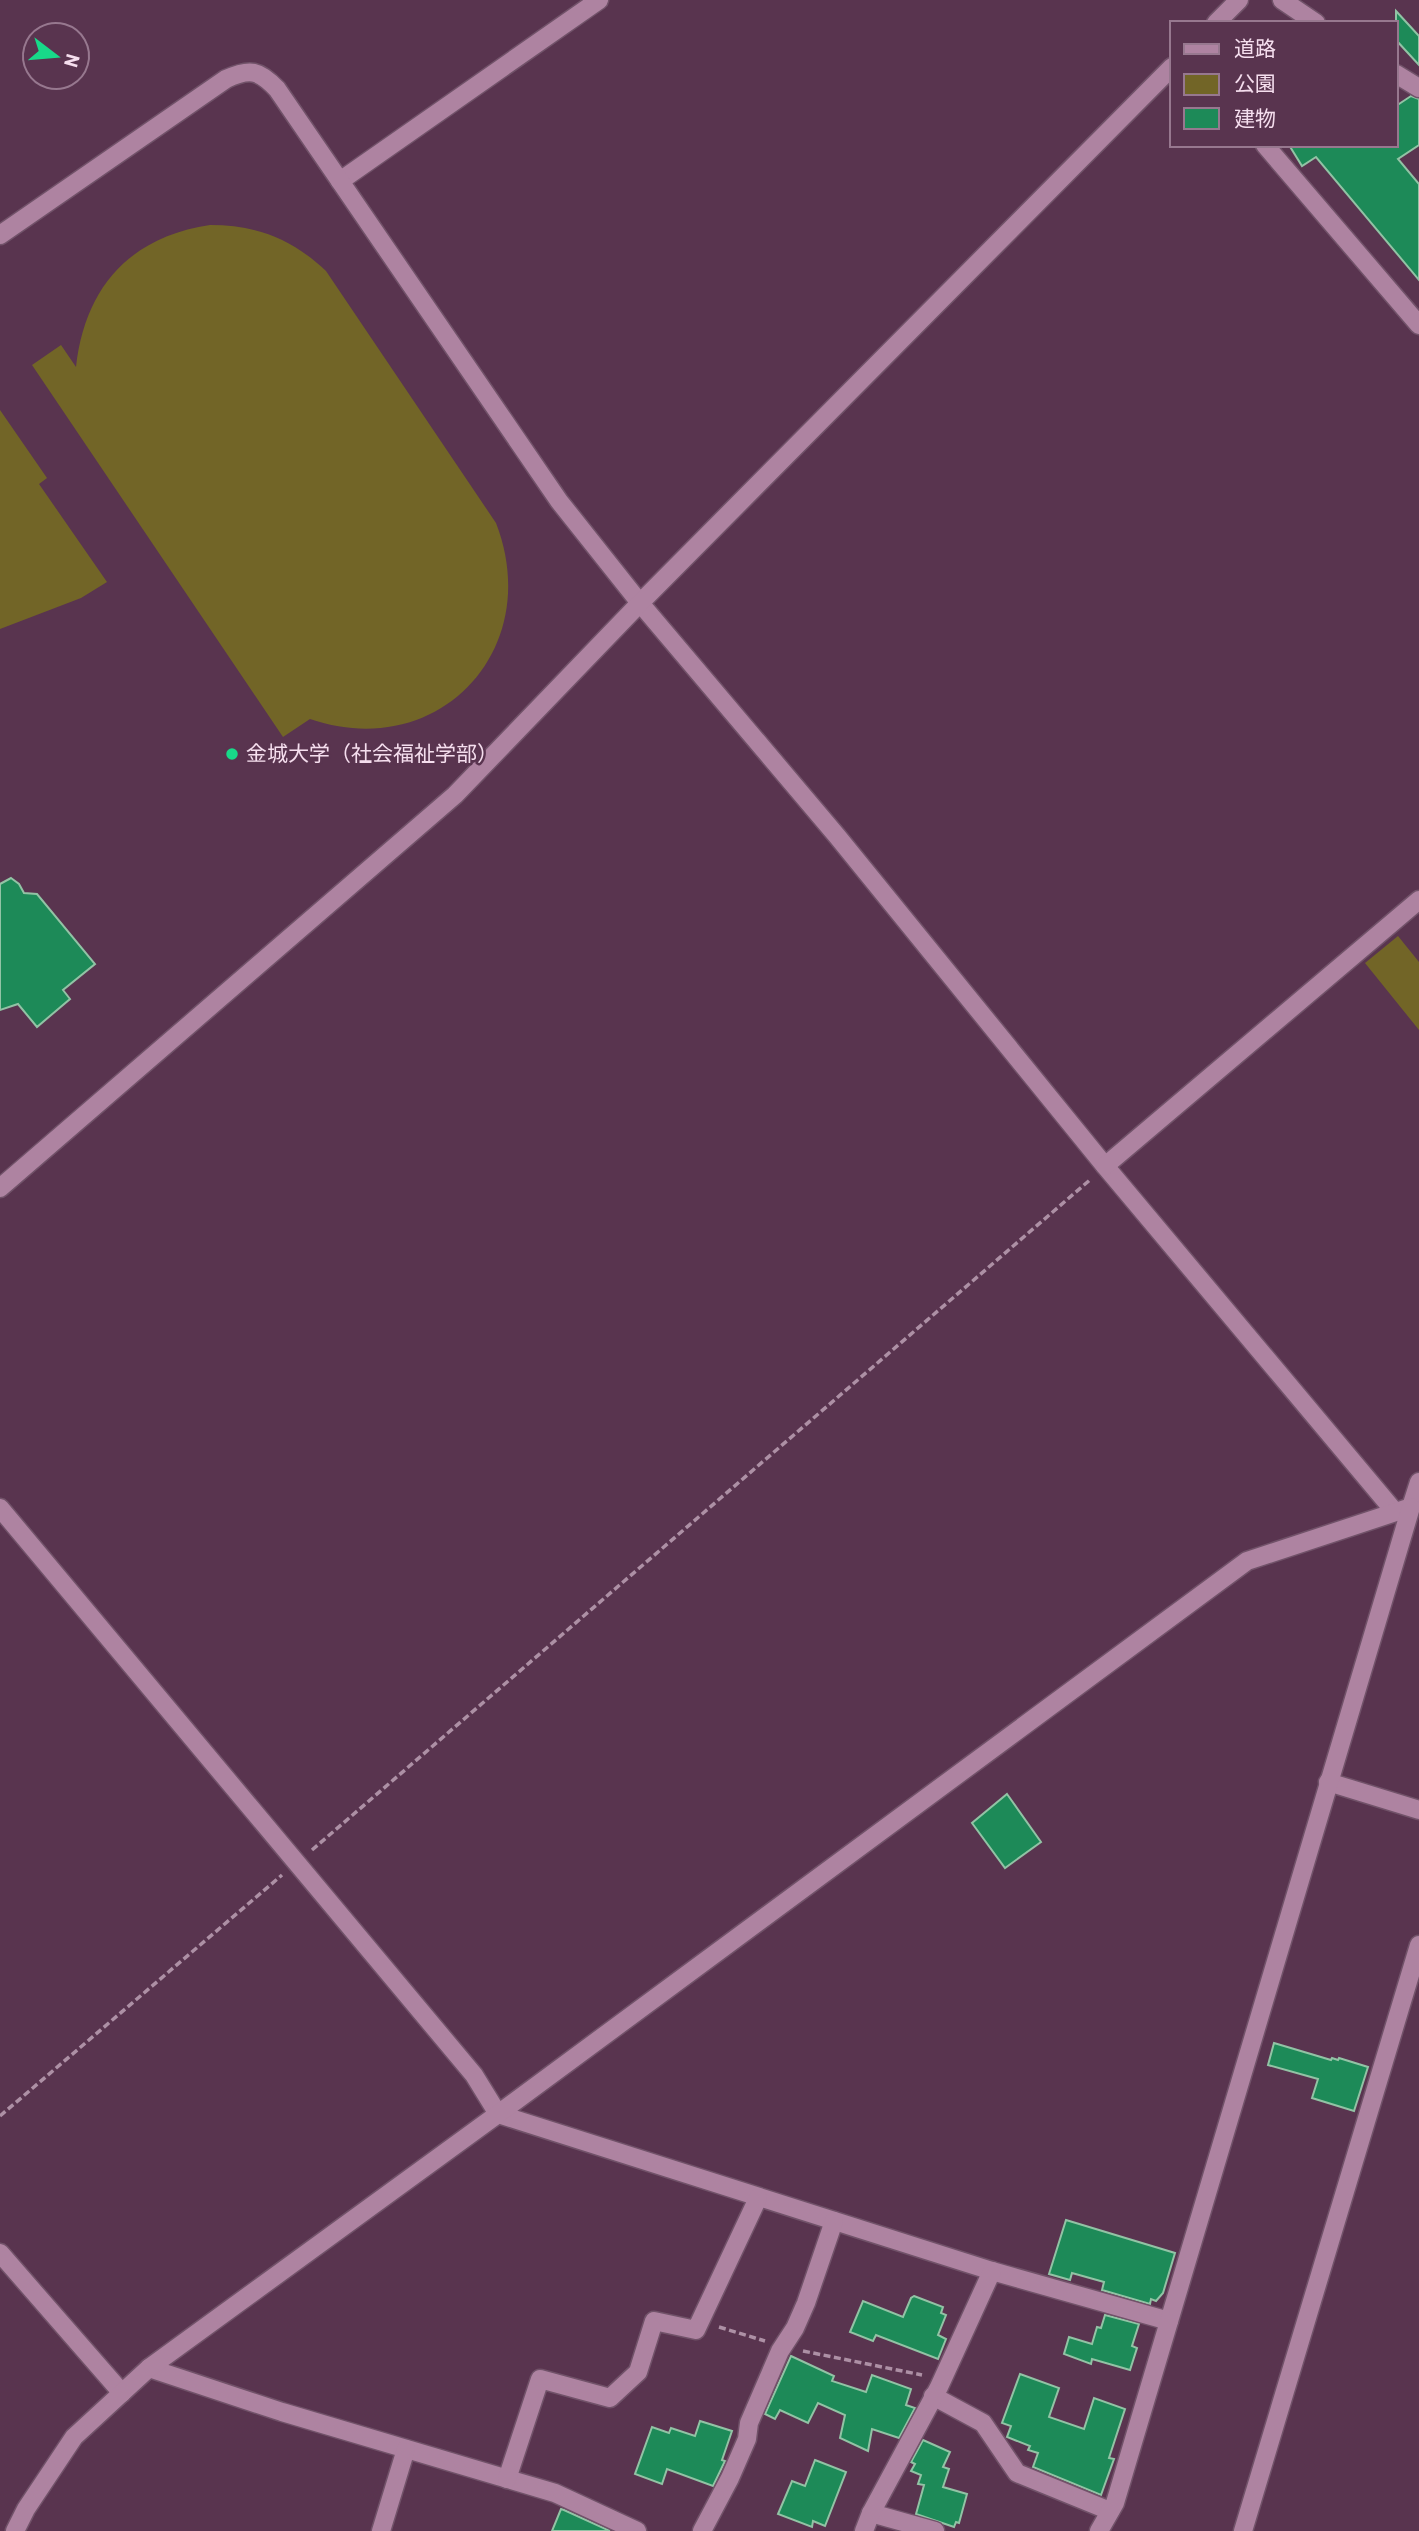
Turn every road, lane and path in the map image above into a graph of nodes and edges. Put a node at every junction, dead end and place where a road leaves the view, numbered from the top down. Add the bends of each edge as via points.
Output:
1 (599, 0) edge
2 (1239, 0) edge
3 (1282, 0) edge
4 (1218, 21) edge
5 (1314, 21) edge
6 (1170, 69) edge
7 (1398, 75) edge
8 (1419, 88) edge
9 (1267, 147) edge
10 (340, 181) junction
11 (0, 235) edge
12 (1419, 325) edge
13 (640, 603) junction
14 (1419, 900) edge
15 (1105, 1166) junction
16 (0, 1188) edge
17 (1419, 1482) edge
18 (0, 1508) edge
19 (1403, 1510) junction
20 (1328, 1782) junction
21 (1419, 1810) edge
22 (296, 1864) junction
23 (1419, 1945) edge
24 (498, 2114) junction
25 (0, 2116) edge
26 (758, 2198) junction
27 (834, 2221) junction
28 (0, 2253) edge
29 (992, 2271) junction
30 (701, 2320) junction
31 (1169, 2321) junction
32 (783, 2347) junction
33 (149, 2368) junction
34 (942, 2379) junction
35 (122, 2393) junction
36 (933, 2396) junction
37 (406, 2449) junction
38 (507, 2479) junction
39 (1110, 2511) junction
40 (871, 2513) junction
41 (630, 2530) edge
42 (15, 2531) edge
43 (381, 2531) edge
44 (702, 2531) edge
45 (864, 2531) edge
46 (935, 2531) edge
47 (1099, 2531) edge
48 (1242, 2531) edge

1 - 10 street
2 - 4 street
3 - 5 street
6 - 13 street
7 - 8 street
9 - 12 street
10 - 11 street via 277,89 256,72 241,72
10 - 13 street via 559,501
13 - 15 street via 837,836
13 - 16 street via 455,795
14 - 15 street
15 - 19 street
15 - 22 path
17 - 19 street
18 - 22 street
19 - 20 street
19 - 24 street via 1247,1561
20 - 21 street
20 - 31 street
22 - 24 street via 474,2075
22 - 25 path
23 - 48 street
24 - 26 street
24 - 33 street
26 - 27 street
26 - 30 street
27 - 29 street
27 - 32 street via 806,2303
28 - 35 street
29 - 31 street
29 - 34 street
30 - 32 path
30 - 38 street via 696,2330 654,2320 638,2372 610,2398 540,2379
31 - 39 street
32 - 34 path
32 - 44 street via 749,2423 747,2439
33 - 35 street
33 - 37 street
34 - 36 street
35 - 42 street via 74,2437
36 - 39 street via 983,2423 1017,2473
36 - 40 street
37 - 38 street
37 - 43 street
38 - 41 street via 555,2493
39 - 47 street
40 - 45 street
40 - 46 street

